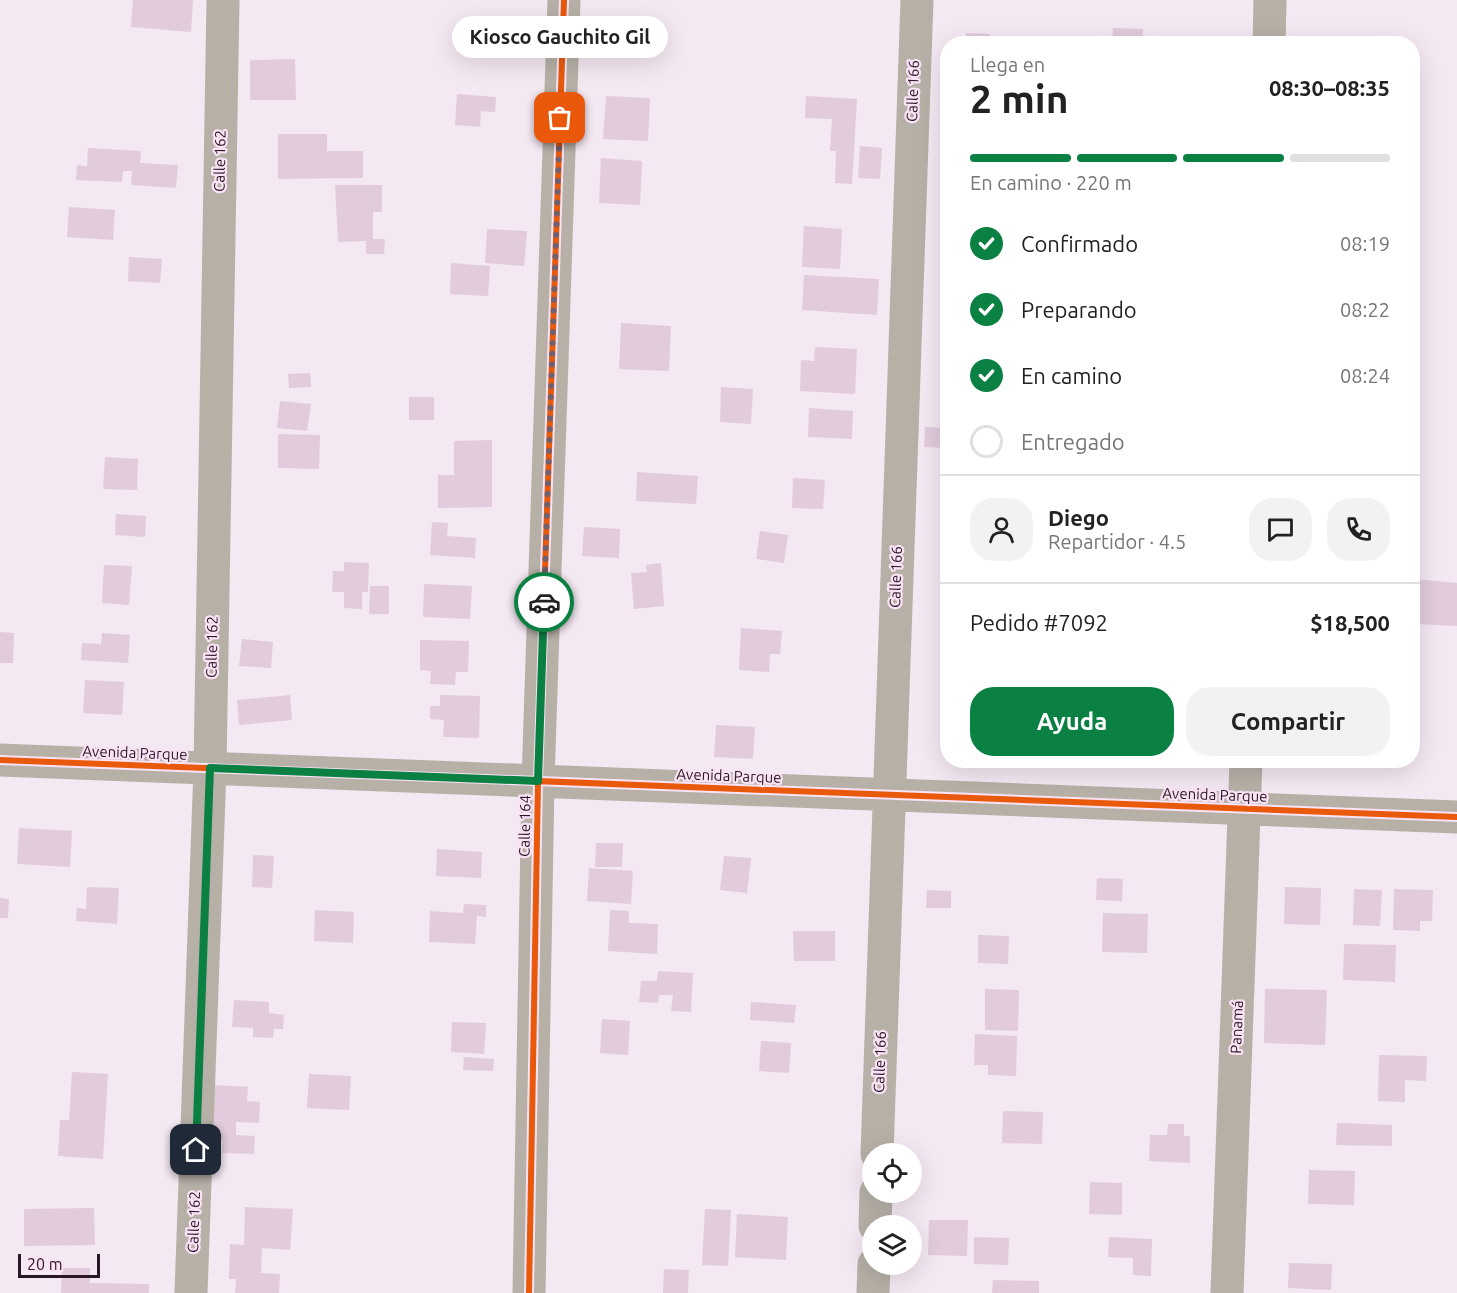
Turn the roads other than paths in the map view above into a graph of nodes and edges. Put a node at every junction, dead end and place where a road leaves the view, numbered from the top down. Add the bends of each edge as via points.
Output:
1 (223, 0) edge
2 (564, 0) edge
3 (917, 0) edge
4 (1270, 0) edge
5 (1269, 36) edge
6 (0, 760) edge
7 (210, 768) junction
8 (1246, 768) edge
9 (538, 781) junction
10 (888, 795) junction
11 (1245, 808) junction
12 (1457, 817) edge
13 (877, 1143) edge
14 (874, 1275) edge
15 (191, 1293) edge
16 (529, 1293) edge
17 (873, 1293) edge
18 (1227, 1293) edge

1 - 7 street, Calle 162
2 - 9 street, Calle 164
3 - 10 street, Calle 166
4 - 5 street
6 - 7 street, Avenida Parque
7 - 9 street, Avenida Parque
7 - 15 street, Calle 162
8 - 11 street, Panamá
9 - 10 street, Avenida Parque
9 - 16 street, Calle 164
10 - 11 street, Avenida Parque
10 - 13 street, Calle 166
11 - 12 street, Avenida Parque
11 - 18 street, Panamá
14 - 17 street

